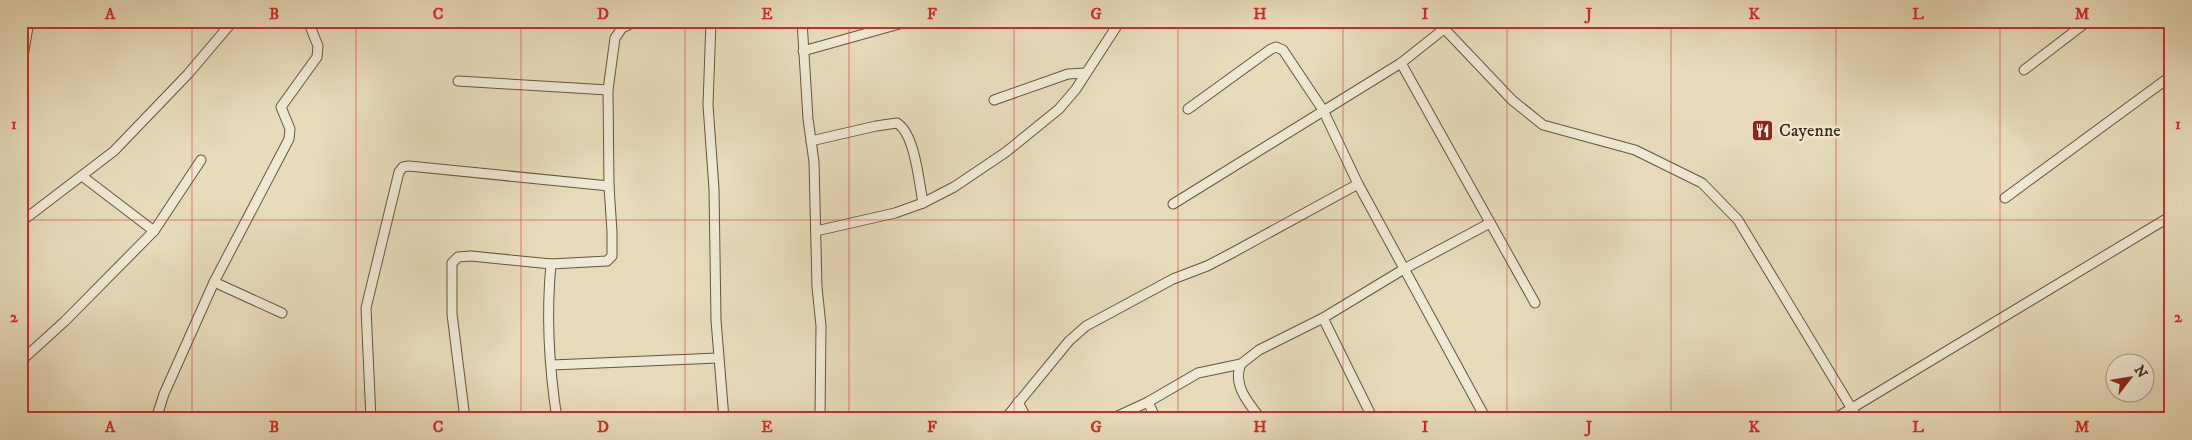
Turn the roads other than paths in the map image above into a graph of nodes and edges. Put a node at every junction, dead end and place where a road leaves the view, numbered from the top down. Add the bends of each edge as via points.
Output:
1 (29, 21) edge
2 (233, 21) edge
3 (308, 21) edge
4 (636, 21) edge
5 (711, 21) edge
6 (802, 21) edge
7 (910, 21) edge
8 (1120, 21) edge
9 (1437, 21) edge
10 (1454, 21) edge
11 (2088, 21) edge
12 (1444, 30) junction
13 (804, 51) junction
14 (1401, 63) junction
15 (21, 68) edge
16 (2024, 70) dead end
17 (1086, 73) junction
18 (2171, 76) edge
19 (458, 81) dead end
20 (608, 90) junction
21 (994, 100) dead end
22 (1188, 108) dead end
23 (1323, 110) junction
24 (811, 141) junction
25 (200, 160) dead end
26 (82, 176) junction
27 (1358, 184) junction
28 (609, 186) junction
29 (2005, 198) dead end
30 (923, 202) junction
31 (1173, 204) dead end
32 (2171, 216) edge
33 (21, 222) edge
34 (1490, 223) junction
35 (154, 231) junction
36 (816, 231) junction
37 (551, 264) junction
38 (1404, 270) junction
39 (214, 282) junction
40 (1535, 302) dead end
41 (282, 313) dead end
42 (1323, 318) junction
43 (718, 358) junction
44 (21, 361) edge
45 (1241, 364) junction
46 (552, 365) junction
47 (1018, 402) junction
48 (1148, 402) junction
49 (1852, 409) junction
50 (156, 419) edge
51 (371, 419) edge
52 (465, 419) edge
53 (557, 419) edge
54 (724, 419) edge
55 (820, 419) edge
56 (1006, 419) edge
57 (1027, 419) edge
58 (1111, 419) edge
59 (1156, 419) edge
60 (1261, 419) edge
61 (1373, 419) edge
62 (1486, 419) edge
63 (1834, 419) edge
64 (1858, 419) edge

1 - 15 street
2 - 26 street via 188,74 114,151
3 - 39 street via 318,46 317,57 281,107 290,129 289,139
4 - 20 street via 622,28 616,38
5 - 43 street via 708,106 714,189
6 - 13 street
7 - 13 street
8 - 17 street
9 - 12 street
10 - 12 street
11 - 16 street
12 - 14 street
12 - 49 street via 1512,100 1543,125 1635,150 1702,183 1738,220
13 - 24 street
14 - 23 street
14 - 34 street
17 - 21 street via 1068,74
17 - 30 street via 1059,109 1006,152
18 - 29 street
19 - 20 street
20 - 28 street
22 - 23 street via 1276,47 1282,50
23 - 27 street
23 - 31 street
24 - 30 street via 898,123 906,130 910,142
24 - 36 street
25 - 35 street
26 - 33 street
26 - 35 street
27 - 38 street
27 - 47 street via 1232,253 1086,326 1069,341
28 - 37 street via 612,256 599,263
28 - 51 street via 403,167 399,172 366,308
30 - 36 street via 895,213
32 - 49 street
34 - 38 street
34 - 40 street
35 - 44 street via 65,322
36 - 55 street via 821,326
37 - 46 street via 547,322
37 - 52 street via 471,256 458,257 452,263 452,314
38 - 42 street
38 - 62 street
39 - 41 street
39 - 50 street
42 - 45 street via 1259,350
42 - 61 street
43 - 46 street
43 - 54 street
45 - 48 street via 1198,373
45 - 60 street via 1239,387
46 - 53 street
47 - 56 street
47 - 57 street
48 - 58 street
48 - 59 street
49 - 63 street
49 - 64 street

